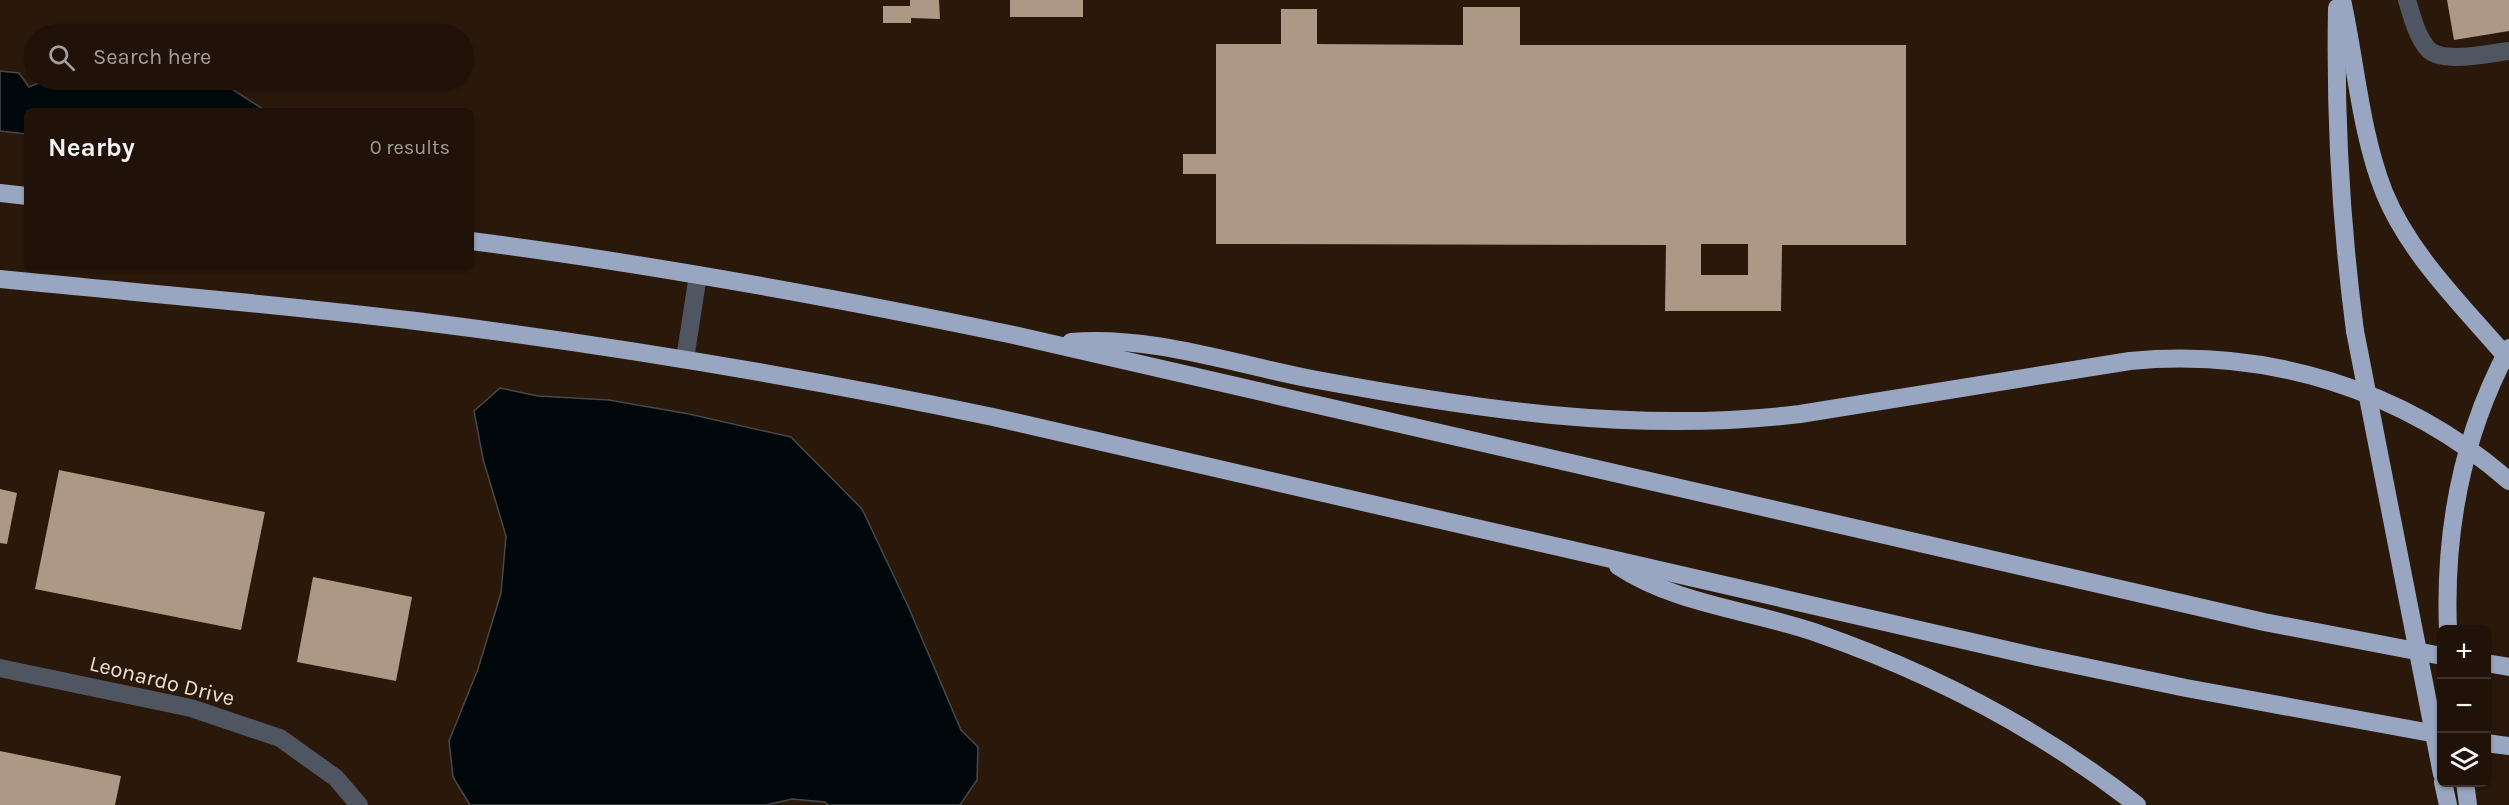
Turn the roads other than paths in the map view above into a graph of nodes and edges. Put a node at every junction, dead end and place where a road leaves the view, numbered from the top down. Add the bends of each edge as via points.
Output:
1 (2337, 0) edge
2 (2342, 0) edge
3 (2407, 0) edge
4 (2509, 51) edge
5 (0, 193) edge
6 (24, 196) edge
7 (474, 241) edge
8 (698, 275) junction
9 (0, 279) edge
10 (1052, 344) junction
11 (2509, 348) edge
12 (685, 359) junction
13 (2509, 360) edge
14 (2509, 481) edge
15 (1606, 558) junction
16 (2448, 625) edge
17 (2437, 655) edge
18 (2491, 664) edge
19 (2509, 667) edge
20 (0, 668) edge
21 (2437, 734) edge
22 (2491, 744) edge
23 (2509, 746) edge
24 (2437, 749) edge
25 (2444, 787) edge
26 (2466, 787) edge
27 (359, 805) edge
28 (2137, 805) edge
29 (2448, 805) edge
30 (2468, 805) edge

1 - 24 highway, bridge via 2339,140 2355,331
2 - 13 highway via 2368,140 2390,206 2418,251
3 - 4 street via 2428,50 2447,58
5 - 6 highway
7 - 8 highway
8 - 10 highway
8 - 12 street
9 - 12 highway via 415,321
10 - 14 highway via 1133,341 1399,394 1577,418 1662,423 1800,414 2130,361 2226,359 2290,369 2368,394 2447,435
10 - 17 highway via 2264,622
11 - 16 highway, bridge via 2481,410 2461,472 2448,554
12 - 15 highway via 993,417
15 - 21 highway via 2064,663
15 - 28 highway via 1664,591 1804,629 1920,674 2043,739
18 - 19 highway
20 - 27 street, Leonardo Drive via 191,708 280,738 336,778
22 - 23 highway
25 - 29 highway
26 - 30 highway

